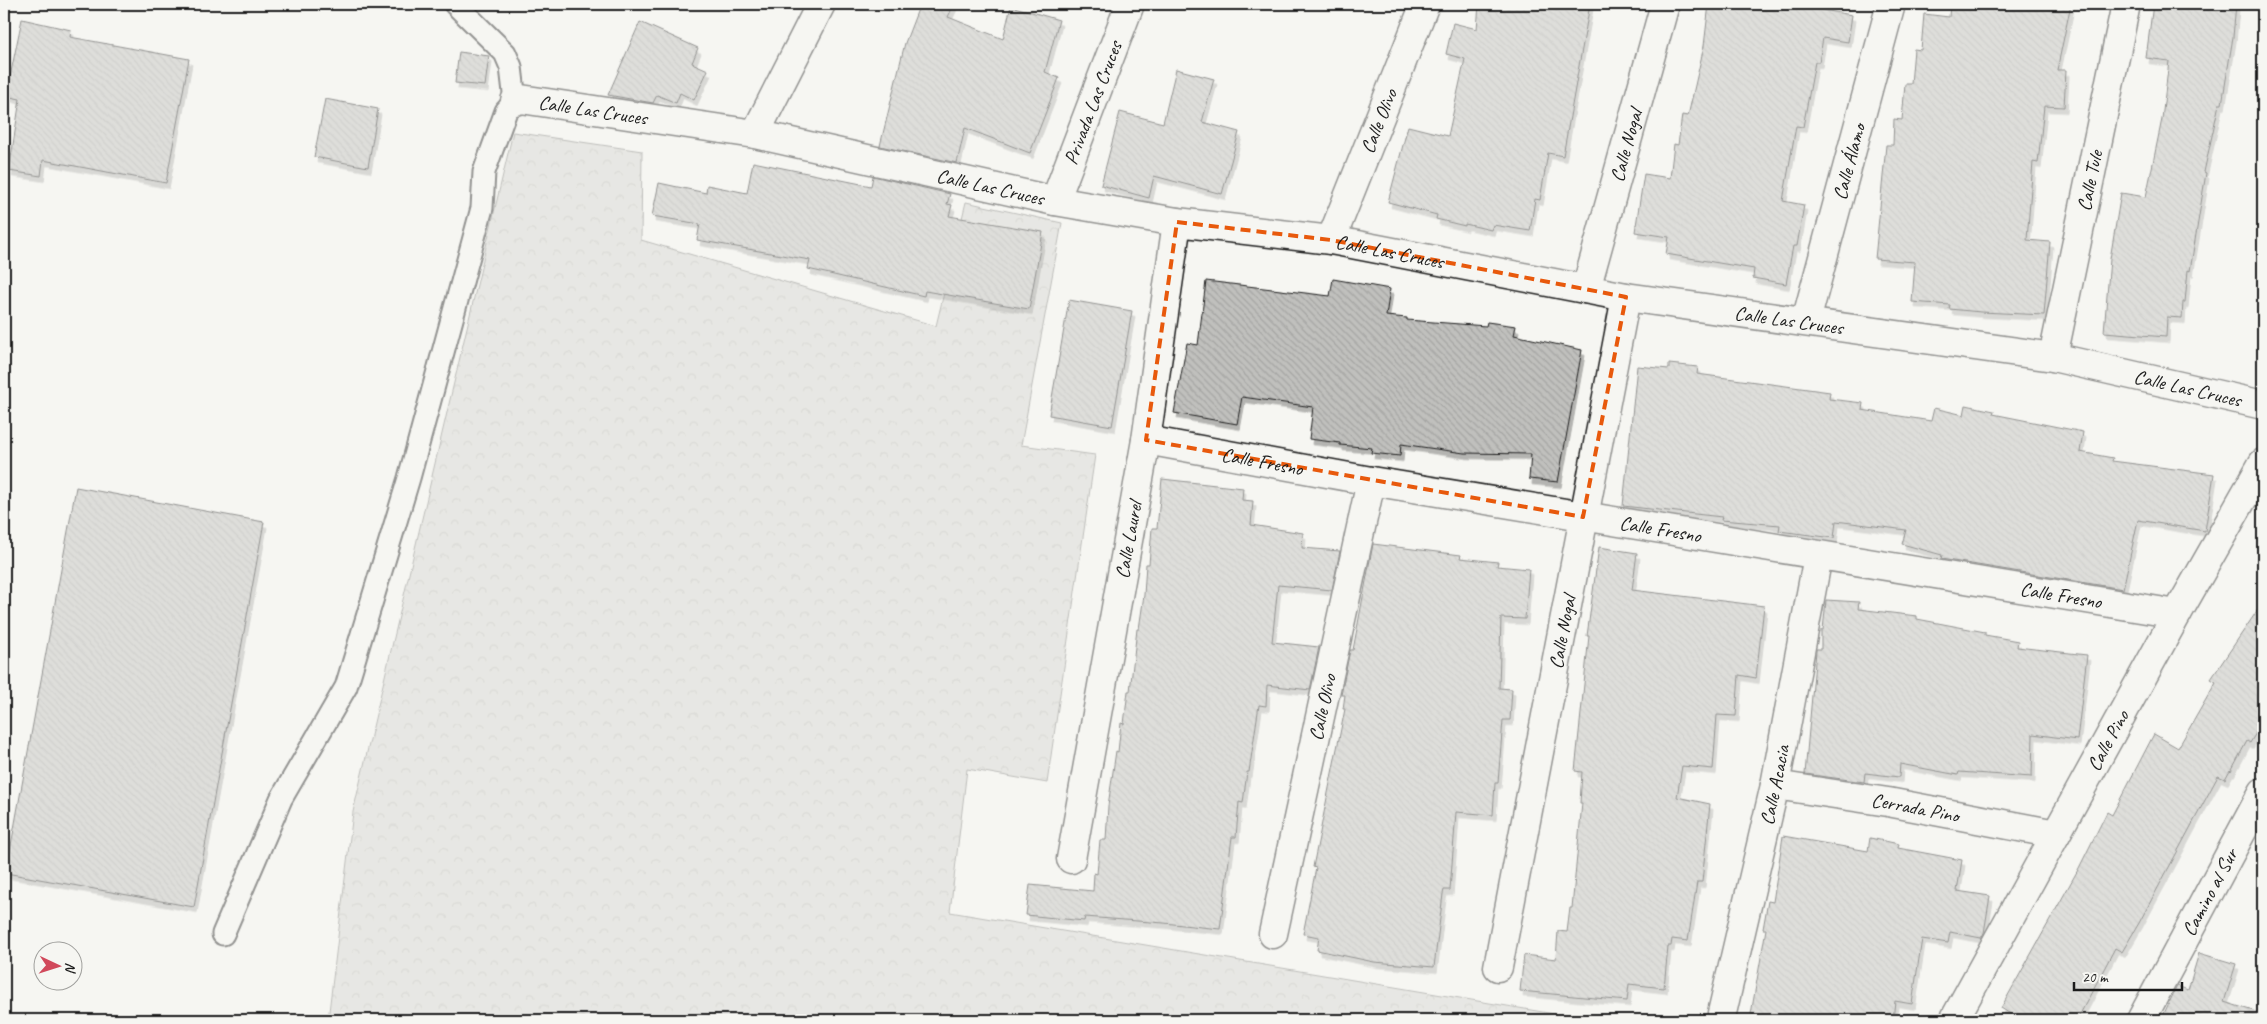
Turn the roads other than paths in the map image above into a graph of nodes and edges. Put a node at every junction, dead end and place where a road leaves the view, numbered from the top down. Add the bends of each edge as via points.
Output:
1 (455, 4) edge
2 (821, 4) edge
3 (1130, 4) edge
4 (1425, 4) edge
5 (1665, 4) edge
6 (1891, 4) edge
7 (2126, 4) edge
8 (515, 101) junction
9 (755, 134) junction
10 (1055, 201) junction
11 (1177, 222) junction
12 (1331, 240) junction
13 (1586, 289) junction
14 (1626, 297) junction
15 (1806, 321) junction
16 (2053, 357) junction
17 (2263, 405) edge
18 (1146, 440) junction
19 (2263, 463) edge
20 (1371, 481) junction
21 (1583, 517) junction
22 (1818, 556) junction
23 (2177, 614) junction
24 (1774, 785) junction
25 (2263, 792) edge
26 (2056, 834) junction
27 (1071, 859) dead end
28 (223, 934) dead end
29 (1273, 934) dead end
30 (1498, 967) dead end
31 (1722, 1013) dead end
32 (1954, 1020) edge
33 (2141, 1020) edge

1 - 8 lane via 505,53 511,67
2 - 9 street
3 - 10 street, Privada Las Cruces
4 - 12 street, Calle Olivo
5 - 13 street, Calle Nogal
6 - 15 street, Calle Álamo
7 - 16 street, Calle Tule
8 - 9 street, Calle Las Cruces via 521,99
8 - 28 lane via 506,111 484,172 482,208 408,478 346,687 281,799
9 - 10 street, Calle Las Cruces
10 - 11 street, Calle Las Cruces
11 - 12 street, Calle Las Cruces
11 - 18 street, Calle Laurel
12 - 13 street, Calle Las Cruces
13 - 14 street, Calle Las Cruces
14 - 15 street, Calle Las Cruces
14 - 21 street, Calle Nogal
15 - 16 street, Calle Las Cruces
16 - 17 street, Calle Las Cruces
18 - 20 street, Calle Fresno
18 - 27 street, Calle Laurel
19 - 23 street, Calle Pino
20 - 21 street, Calle Fresno
20 - 29 street, Calle Olivo
21 - 22 street, Calle Fresno
21 - 30 street, Calle Nogal
22 - 23 street, Calle Fresno
22 - 24 street, Calle Acacia
23 - 26 street, Calle Pino
24 - 26 street, Cerrada Pino via 1888,802
24 - 31 street, Calle Acacia
25 - 33 street, Camino al Sur
26 - 32 street, Calle Pino

